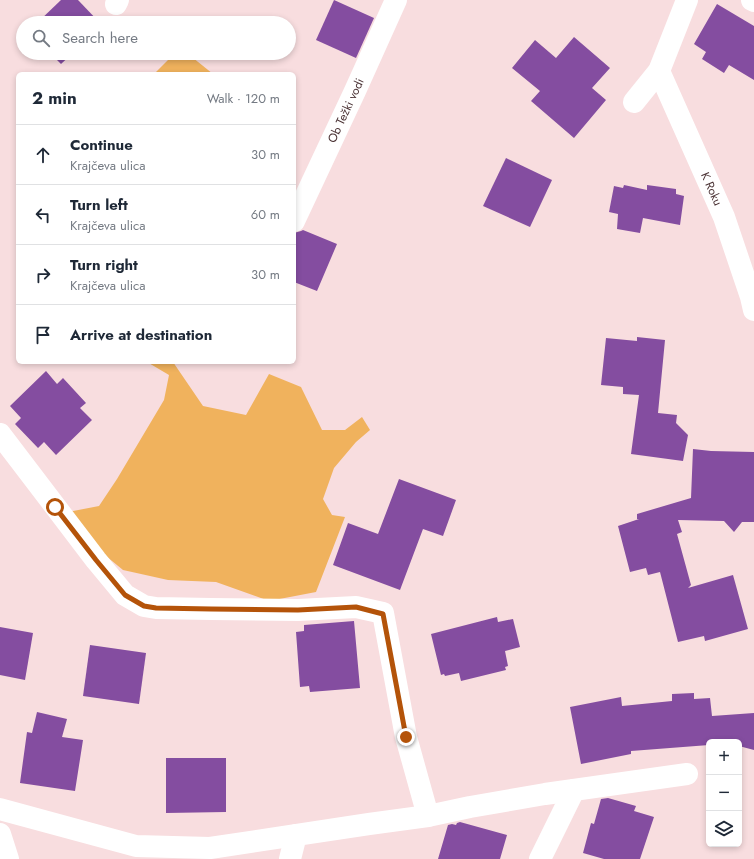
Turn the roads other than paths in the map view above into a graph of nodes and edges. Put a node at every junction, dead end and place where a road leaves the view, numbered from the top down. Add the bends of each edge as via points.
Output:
1 (396, 0) edge
2 (687, 0) edge
3 (659, 71) junction
4 (634, 102) dead end
5 (296, 217) edge
6 (754, 310) edge
7 (0, 434) edge
8 (687, 774) dead end
9 (574, 790) junction
10 (0, 810) edge
11 (428, 816) junction
12 (0, 834) edge
13 (296, 835) junction
14 (8, 859) edge
15 (290, 859) edge
16 (540, 859) edge

1 - 5 street, Ob Težki vodi
2 - 3 street
3 - 4 street
3 - 6 street, K Roku via 724,217
7 - 11 street via 125,595 144,606 274,610 356,607 383,614 406,737
8 - 9 street
9 - 11 street
9 - 16 street
10 - 13 street via 136,846 210,848
11 - 13 street
12 - 14 street
13 - 15 street

